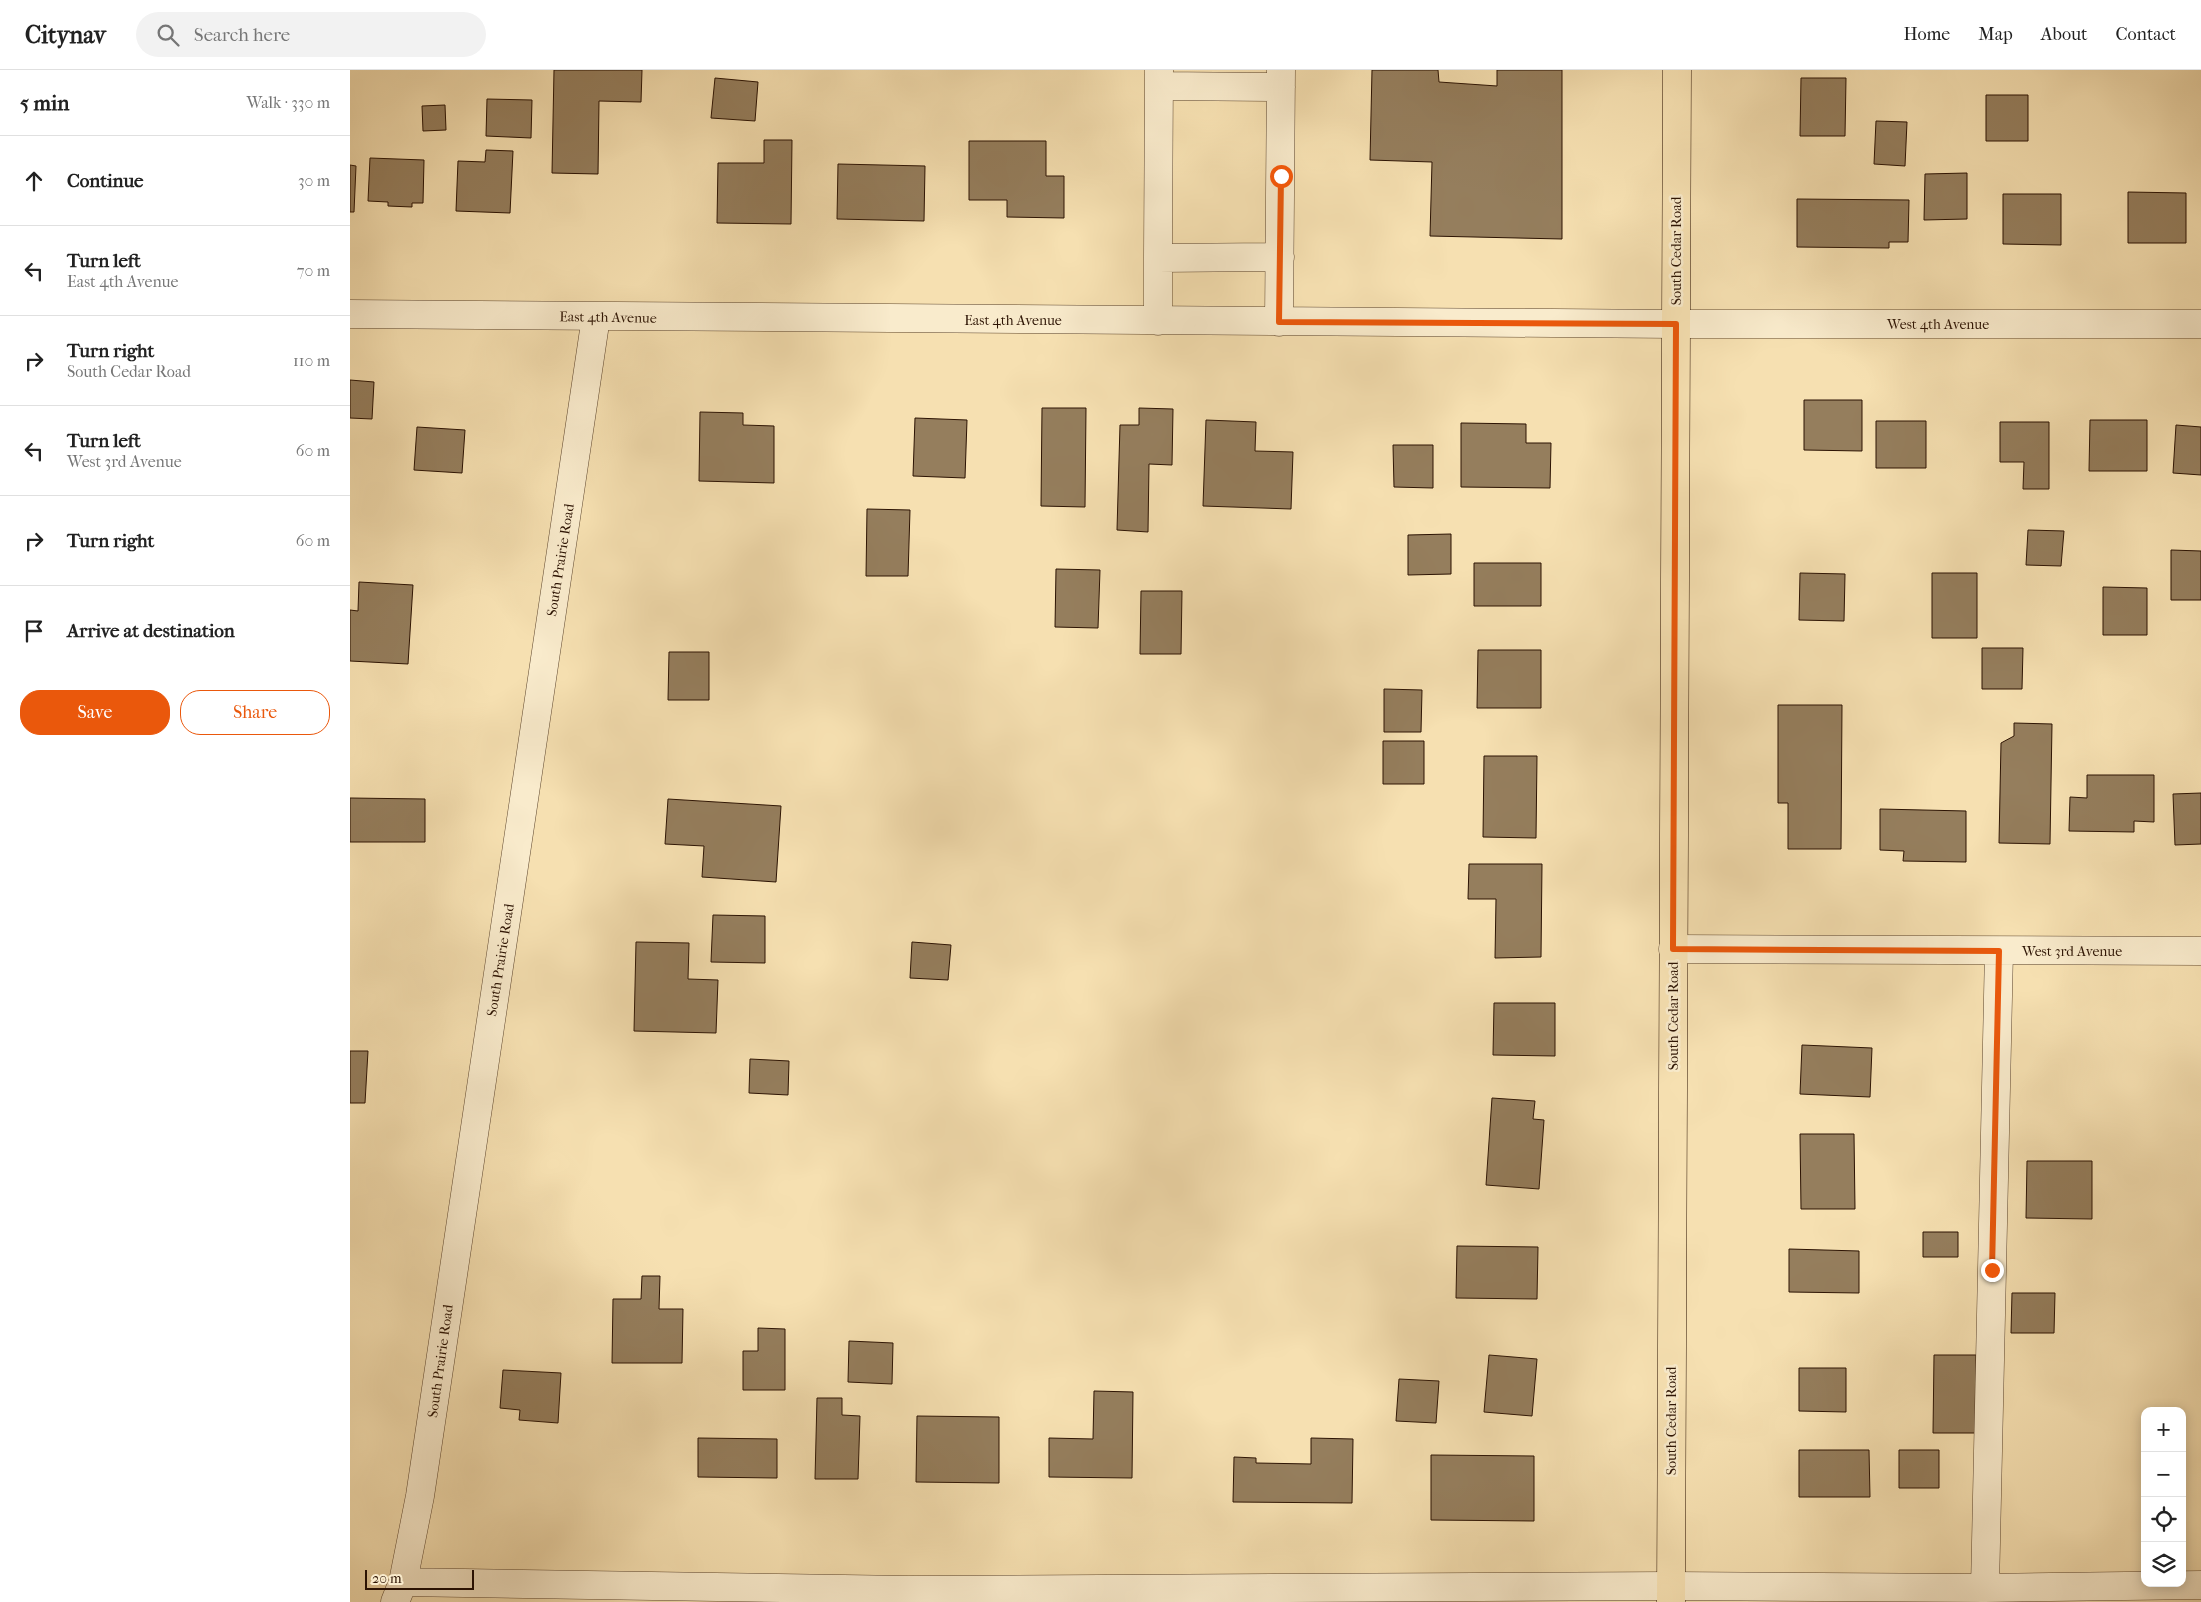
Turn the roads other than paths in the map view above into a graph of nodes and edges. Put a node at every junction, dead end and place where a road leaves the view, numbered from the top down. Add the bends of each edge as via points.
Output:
1 (1676, 70) edge
2 (1159, 78) edge
3 (1281, 78) edge
4 (1280, 257) junction
5 (1158, 258) junction
6 (350, 314) edge
7 (596, 317) junction
8 (1158, 321) junction
9 (1279, 322) junction
10 (1676, 324) junction
11 (2201, 324) edge
12 (1673, 949) junction
13 (1999, 951) junction
14 (2201, 951) edge
15 (2201, 1585) edge
16 (1985, 1588) junction
17 (399, 1592) edge
18 (1671, 1594) edge

1 - 10 main road, South Cedar Road
2 - 3 street
2 - 5 street
3 - 4 street
4 - 5 street
4 - 9 street
5 - 8 street
6 - 7 street, East 4th Avenue
7 - 8 street, East 4th Avenue
7 - 17 street, South Prairie Road via 420,1496
8 - 9 street, East 4th Avenue
9 - 10 street, East 4th Avenue
10 - 11 street, West 4th Avenue
10 - 12 main road, South Cedar Road
12 - 13 street, West 3rd Avenue
12 - 18 main road, South Cedar Road
13 - 14 street, West 3rd Avenue
13 - 16 street
15 - 16 street
16 - 18 street
17 - 18 street via 908,1590

